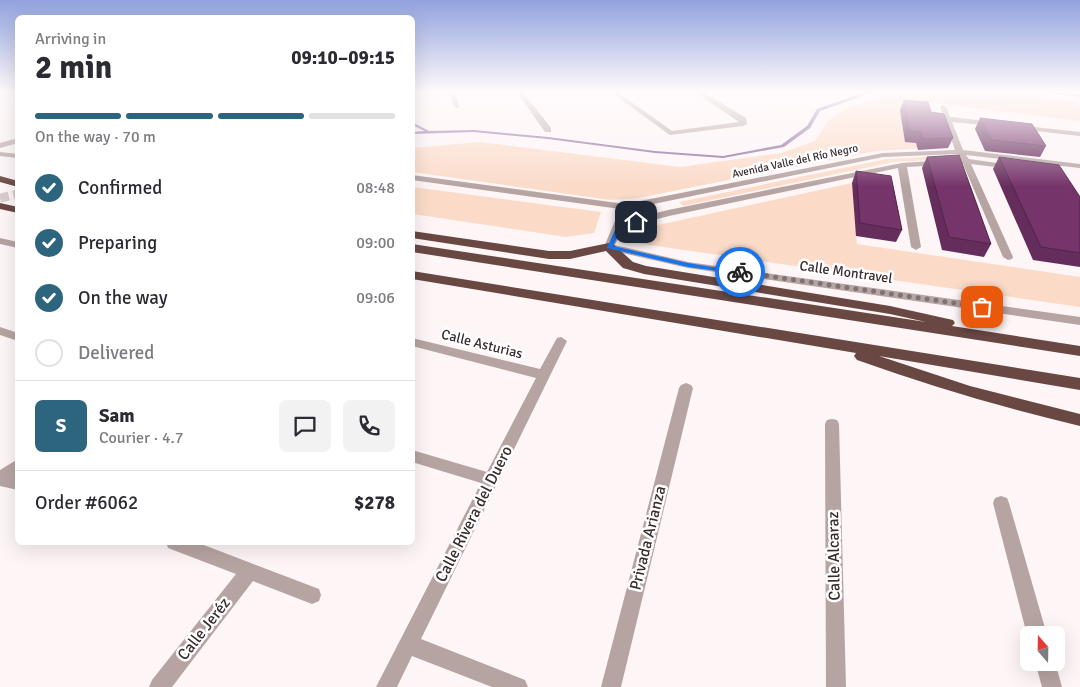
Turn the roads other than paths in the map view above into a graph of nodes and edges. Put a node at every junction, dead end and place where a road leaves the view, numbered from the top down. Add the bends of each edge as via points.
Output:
1 (543, 123) edge
2 (656, 123) edge
3 (743, 123) edge
4 (949, 123) edge
5 (986, 123) edge
6 (1004, 125) edge
7 (1014, 126) edge
8 (548, 130) dead end
9 (1080, 134) edge
10 (15, 141) edge
11 (0, 146) edge
12 (960, 152) junction
13 (0, 154) edge
14 (15, 156) edge
15 (966, 161) junction
16 (902, 165) junction
17 (1077, 170) edge
18 (415, 177) edge
19 (0, 179) edge
20 (15, 183) edge
21 (657, 202) junction
22 (0, 206) edge
23 (625, 207) junction
24 (15, 209) edge
25 (668, 214) junction
26 (619, 226) junction
27 (415, 234) edge
28 (0, 241) edge
29 (15, 244) edge
30 (916, 246) dead end
31 (609, 247) junction
32 (415, 248) edge
33 (1008, 257) dead end
34 (415, 275) edge
35 (1080, 321) edge
36 (0, 331) edge
37 (15, 336) edge
38 (994, 339) junction
39 (561, 341) dead end
40 (415, 343) edge
41 (826, 343) junction
42 (1080, 352) edge
43 (544, 375) junction
44 (1080, 384) edge
45 (686, 388) dead end
46 (1080, 420) edge
47 (832, 424) dead end
48 (415, 457) edge
49 (15, 467) edge
50 (1, 478) edge
51 (491, 480) junction
52 (15, 483) edge
53 (1001, 503) dead end
54 (182, 545) edge
55 (250, 571) junction
56 (312, 595) dead end
57 (1035, 626) edge
58 (408, 644) junction
59 (1048, 671) edge
60 (159, 687) edge
61 (386, 687) edge
62 (518, 687) edge
63 (611, 687) edge
64 (836, 687) edge
65 (1052, 687) edge

1 - 8 street
2 - 3 street via 670,133 682,134
4 - 12 street
5 - 6 street
7 - 9 street
10 - 11 street
12 - 15 street
12 - 17 street, Avenida Valle del Río Negro
12 - 21 street, Avenida Valle del Río Negro via 884,156
13 - 14 street
15 - 16 street, Avenida Valle del Río Negro
15 - 17 street, Avenida Valle del Río Negro
15 - 33 street
16 - 25 street, Avenida Valle del Río Negro
16 - 30 street
18 - 23 street, Avenida Valle del Río Negro
19 - 20 highway
21 - 23 street, Avenida Valle del Río Negro
21 - 25 street via 668,206
22 - 24 highway
23 - 26 street
25 - 26 street, Avenida Valle del Río Negro
26 - 31 street
27 - 31 highway via 549,255 570,255
28 - 29 street
31 - 35 street, Calle Montravel via 688,265
31 - 38 highway via 628,265 644,270 912,314
32 - 38 highway
34 - 41 highway
36 - 37 street
38 - 42 highway
39 - 43 street, Calle Rivera del Duero
40 - 43 street, Calle Asturias
41 - 44 highway
41 - 46 highway via 943,384
43 - 51 street, Calle Rivera del Duero
45 - 63 street, Privada Arianza
47 - 64 street, Calle Alcaraz
48 - 51 street
49 - 50 street
50 - 52 street
51 - 58 street, Calle Rivera del Duero
53 - 57 street
54 - 55 street
55 - 56 street
55 - 60 street, Calle Jeréz
58 - 61 street, Calle Rivera del Duero
58 - 62 street
59 - 65 street

